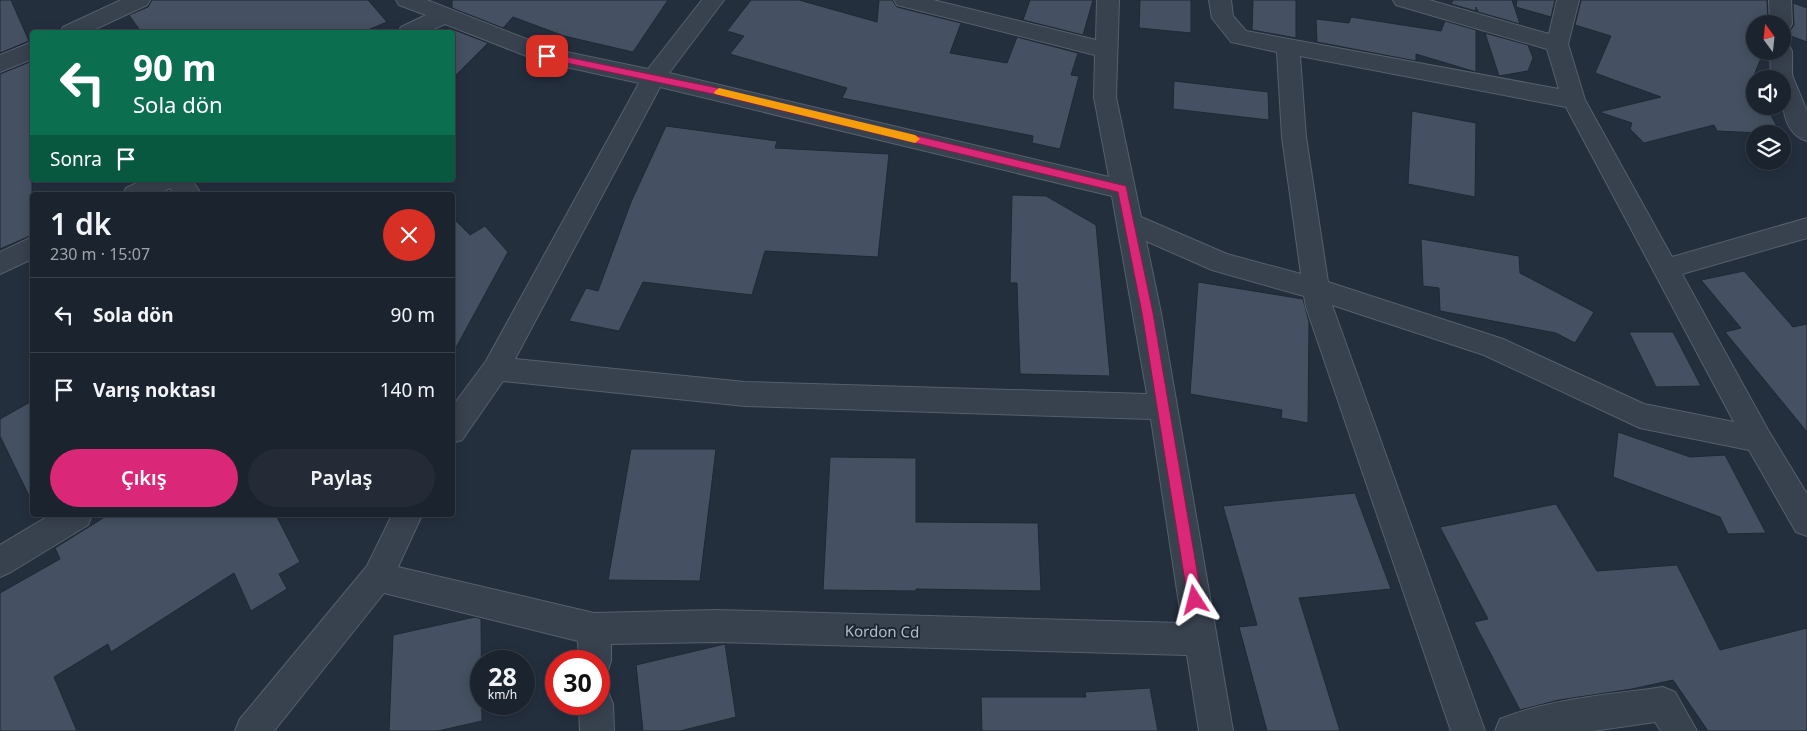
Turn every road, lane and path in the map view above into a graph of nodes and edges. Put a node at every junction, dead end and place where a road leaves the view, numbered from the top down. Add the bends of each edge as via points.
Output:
1 (88, 0) edge
2 (139, 0) edge
3 (407, 0) edge
4 (713, 0) edge
5 (905, 0) edge
6 (1108, 0) edge
7 (1220, 0) edge
8 (1404, 0) edge
9 (1568, 0) edge
10 (1780, 0) edge
11 (1781, 15) edge
12 (104, 16) junction
13 (443, 16) junction
14 (74, 30) edge
15 (413, 30) edge
16 (1557, 44) junction
17 (1288, 46) junction
18 (1106, 50) junction
19 (30, 51) edge
20 (1781, 60) edge
21 (0, 64) edge
22 (653, 78) junction
23 (1574, 100) junction
24 (1807, 132) edge
25 (160, 182) edge
26 (180, 182) edge
27 (1122, 189) junction
28 (141, 192) edge
29 (188, 192) edge
30 (1130, 223) junction
31 (1807, 228) edge
32 (30, 248) edge
33 (0, 264) edge
34 (1665, 268) junction
35 (1317, 288) junction
36 (496, 369) junction
37 (1163, 408) junction
38 (455, 427) edge
39 (1758, 439) junction
40 (73, 517) edge
41 (406, 517) edge
42 (1807, 522) edge
43 (0, 562) edge
44 (378, 577) junction
45 (594, 629) junction
46 (1201, 639) junction
47 (595, 650) edge
48 (596, 715) edge
49 (252, 731) edge
50 (597, 731) edge
51 (1216, 731) edge
52 (1468, 731) edge
53 (1512, 731) edge
54 (1680, 731) edge

1 - 12 street
2 - 12 street
3 - 13 street
4 - 22 street
5 - 18 street
6 - 18 street
7 - 17 street via 1223,18 1240,37
8 - 16 street
9 - 16 street
10 - 11 street
12 - 14 street
13 - 15 street
13 - 22 street via 547,56
16 - 23 street
17 - 23 street
17 - 35 street via 1294,137
18 - 27 street via 1104,97
19 - 21 street
20 - 24 street via 1781,75
22 - 27 street
22 - 36 street
23 - 34 street
25 - 28 street
26 - 29 street
27 - 30 street
30 - 35 street via 1222,263
30 - 37 street
31 - 34 street
32 - 33 street
34 - 39 street
35 - 39 street via 1493,347 1640,416
35 - 52 street via 1319,307
36 - 37 street via 745,394
36 - 38 street
37 - 46 street
39 - 42 street
40 - 43 street
41 - 44 street
44 - 45 street, Kordon Cd
44 - 49 street
45 - 46 street, Kordon Cd via 715,626
45 - 47 street
46 - 51 street
48 - 50 street
53 - 54 street via 1663,704

